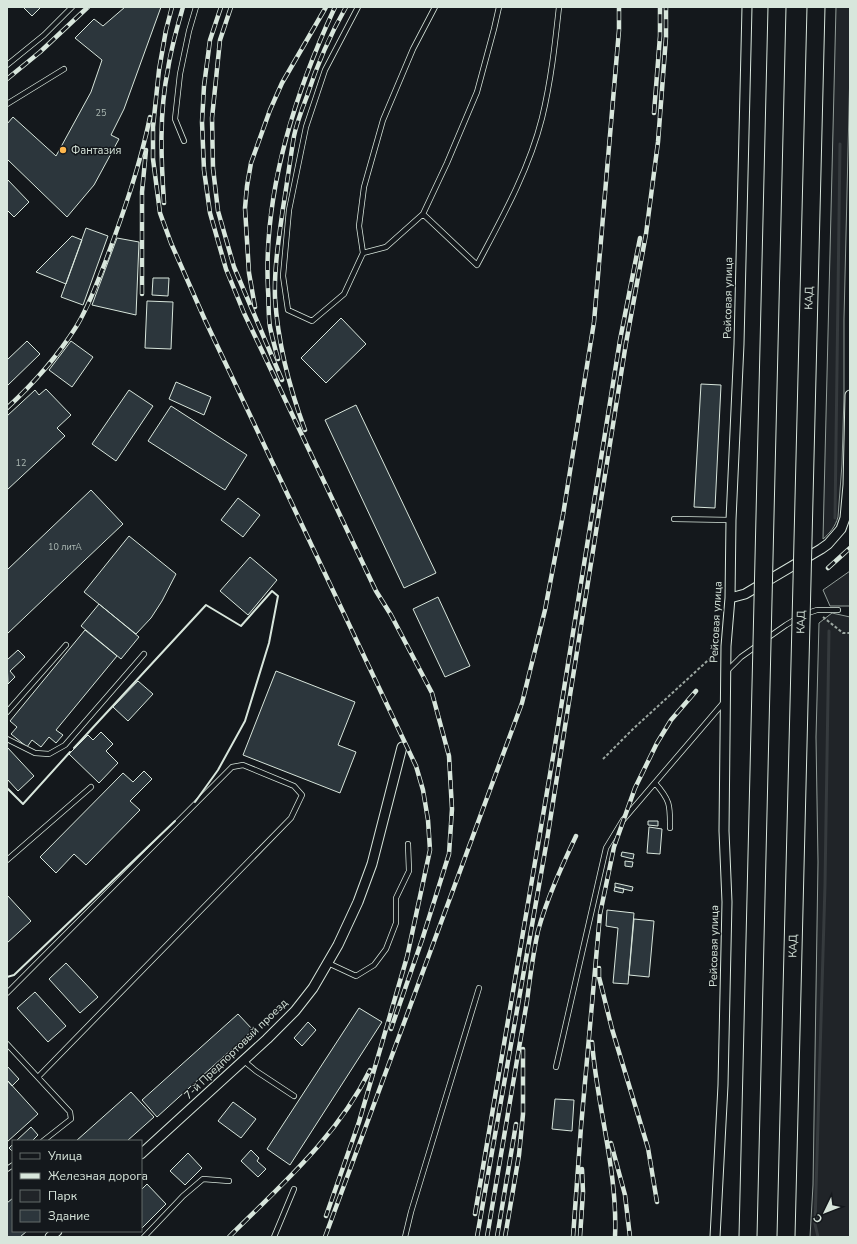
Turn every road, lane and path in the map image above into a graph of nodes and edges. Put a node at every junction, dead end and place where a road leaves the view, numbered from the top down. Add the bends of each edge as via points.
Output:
1 (72, 7) edge
2 (196, 7) edge
3 (358, 7) edge
4 (435, 7) edge
5 (499, 7) edge
6 (559, 7) edge
7 (747, 7) edge
8 (777, 7) edge
9 (816, 7) edge
10 (7, 65) edge
11 (64, 69) dead end
12 (7, 104) edge
13 (184, 141) dead end
14 (423, 214) junction
15 (363, 253) junction
16 (850, 395) edge
17 (674, 520) dead end
18 (731, 520) junction
19 (730, 598) junction
20 (817, 610) junction
21 (838, 610) dead end
22 (850, 633) edge
23 (66, 645) dead end
24 (726, 646) junction
25 (144, 654) dead end
26 (726, 672) junction
27 (726, 699) junction
28 (7, 712) edge
29 (7, 740) edge
30 (402, 747) dead end
31 (603, 759) dead end
32 (655, 783) junction
33 (91, 787) dead end
34 (670, 828) dead end
35 (408, 844) dead end
36 (7, 860) edge
37 (328, 963) junction
38 (479, 988) dead end
39 (7, 993) edge
40 (7, 1044) edge
41 (244, 1061) junction
42 (556, 1067) dead end
43 (38, 1077) junction
44 (294, 1096) dead end
45 (44, 1140) edge
46 (142, 1153) edge
47 (229, 1181) dead end
48 (294, 1189) dead end
49 (144, 1237) edge
50 (274, 1237) edge
51 (405, 1237) edge
52 (715, 1237) edge
53 (748, 1237) edge
54 (786, 1237) edge

1 - 10 lane via 44,35
2 - 13 lane via 188,31 177,97 175,120
3 - 15 lane via 325,70 306,127 289,210 283,276 288,310 312,321 344,294
4 - 15 lane via 413,49 383,120 364,187 359,226
5 - 14 lane via 477,92
6 - 14 lane via 551,77 542,119 511,201 477,265
7 - 18 street, Рейсовая улица via 739,344
8 - 53 highway, bridge
9 - 54 highway, КАД, bridge
11 - 12 lane
14 - 15 lane via 386,247
16 - 19 street via 847,500 841,529 828,544 790,568 744,594
17 - 18 lane
18 - 19 street, Рейсовая улица
19 - 24 street, Рейсовая улица
20 - 21 lane
20 - 22 path via 843,633
20 - 26 lane via 786,625 741,657
23 - 28 lane
24 - 26 street, Рейсовая улица
24 - 31 path
25 - 29 lane via 65,744 49,754 35,752
26 - 27 street, Рейсовая улица
27 - 32 lane
27 - 52 street, Рейсовая улица via 724,831 727,902 723,1085
30 - 37 street, 7-й Предпортовый проезд via 372,864 358,902
32 - 34 lane via 665,794 670,805
32 - 42 lane via 623,820 606,848
33 - 36 lane
35 - 37 lane via 409,871 396,898 396,924 386,948 374,965 356,976
37 - 41 street, 7-й Предпортовый проезд via 313,988 294,1011
38 - 51 lane
39 - 43 lane via 232,767 243,764 294,786 302,795 291,818
40 - 43 lane
41 - 44 lane
41 - 46 street, 7-й Предпортовый проезд
43 - 45 lane via 70,1112 71,1118
47 - 49 lane via 203,1178
48 - 50 lane

